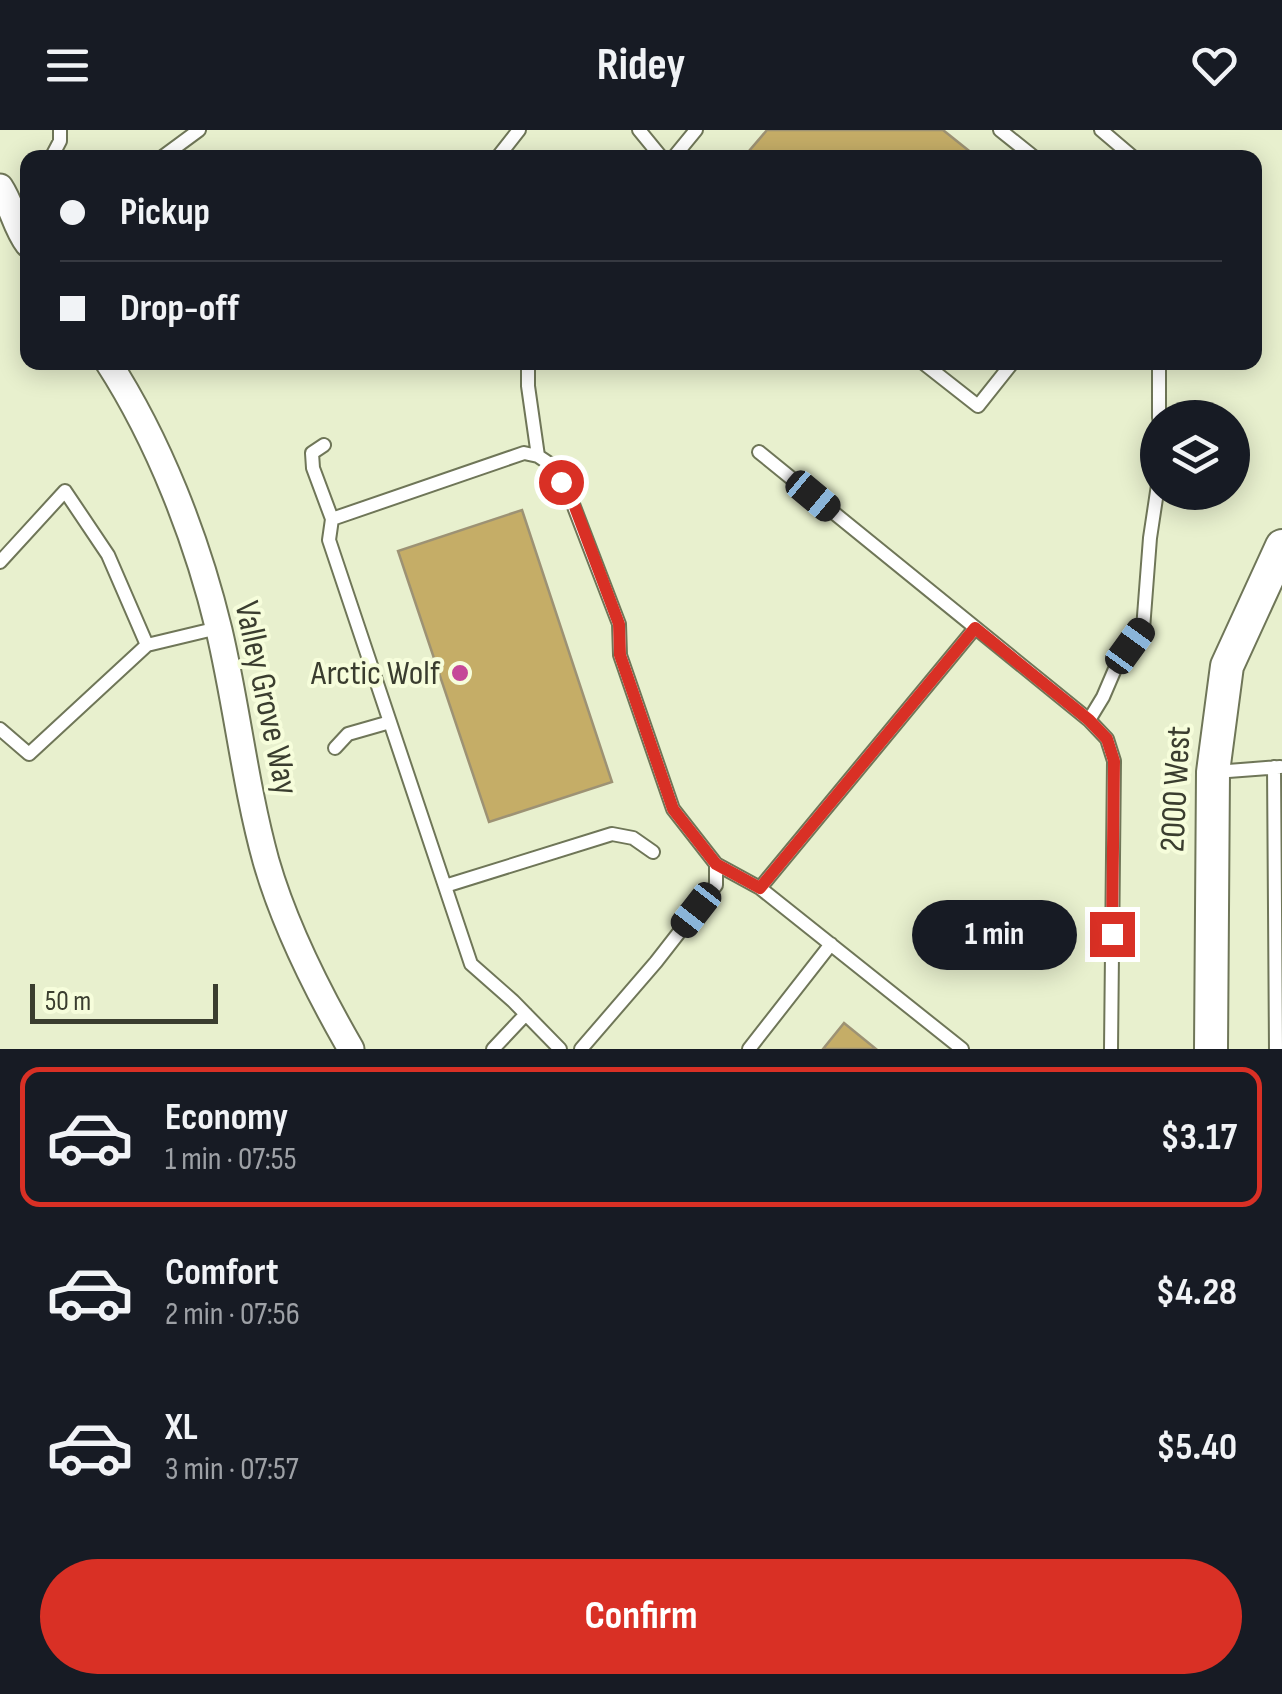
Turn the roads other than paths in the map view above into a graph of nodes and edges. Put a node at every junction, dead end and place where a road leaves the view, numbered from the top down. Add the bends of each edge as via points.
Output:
1 (200, 130) edge
2 (520, 130) edge
3 (638, 130) edge
4 (696, 130) edge
5 (1000, 130) edge
6 (1102, 130) edge
7 (172, 150) edge
8 (504, 150) edge
9 (655, 150) edge
10 (680, 150) edge
11 (1025, 150) edge
12 (1125, 150) edge
13 (0, 187) edge
14 (16, 235) edge
15 (112, 370) edge
16 (528, 370) edge
17 (932, 370) edge
18 (1007, 370) edge
19 (1160, 370) edge
20 (1159, 400) edge
21 (324, 445) dead end
22 (760, 452) dead end
23 (538, 456) junction
24 (1154, 510) edge
25 (332, 520) junction
26 (1282, 546) edge
27 (0, 562) edge
28 (218, 628) junction
29 (975, 628) junction
30 (148, 645) junction
31 (1089, 720) junction
32 (390, 722) junction
33 (0, 729) edge
34 (335, 748) dead end
35 (1278, 767) edge
36 (1212, 772) junction
37 (653, 852) dead end
38 (716, 864) junction
39 (445, 886) junction
40 (760, 888) junction
41 (831, 944) junction
42 (526, 1014) junction
43 (351, 1049) edge
44 (493, 1049) edge
45 (560, 1049) edge
46 (582, 1049) edge
47 (749, 1049) edge
48 (962, 1049) edge
49 (1111, 1049) edge
50 (1211, 1049) edge
51 (1276, 1049) edge

1 - 7 lane
2 - 8 lane
3 - 9 lane
4 - 10 lane
5 - 11 lane
6 - 12 lane
13 - 14 street
15 - 28 street, Valley Grove Way via 174,494
16 - 23 lane
17 - 18 lane via 978,406
19 - 20 lane
21 - 25 lane via 312,453 312,468
22 - 29 lane
23 - 25 lane via 524,453
23 - 38 lane via 572,499 619,624 620,655 673,809
24 - 31 lane via 1142,629
25 - 32 lane via 329,540
26 - 36 street, 2000 West via 1226,666
27 - 30 lane via 65,491 108,555
28 - 30 lane
28 - 43 street, Valley Grove Way via 267,864 290,928
29 - 31 lane
29 - 40 lane
30 - 33 lane via 29,754
31 - 49 lane via 1107,739 1114,761
32 - 34 lane via 348,734
32 - 39 lane
35 - 36 lane
35 - 51 lane
36 - 50 street, 2000 West
37 - 39 lane via 612,834
38 - 40 lane
38 - 46 lane via 716,885
39 - 42 lane via 471,964
40 - 41 lane
41 - 47 lane
41 - 48 lane
42 - 44 lane
42 - 45 lane

